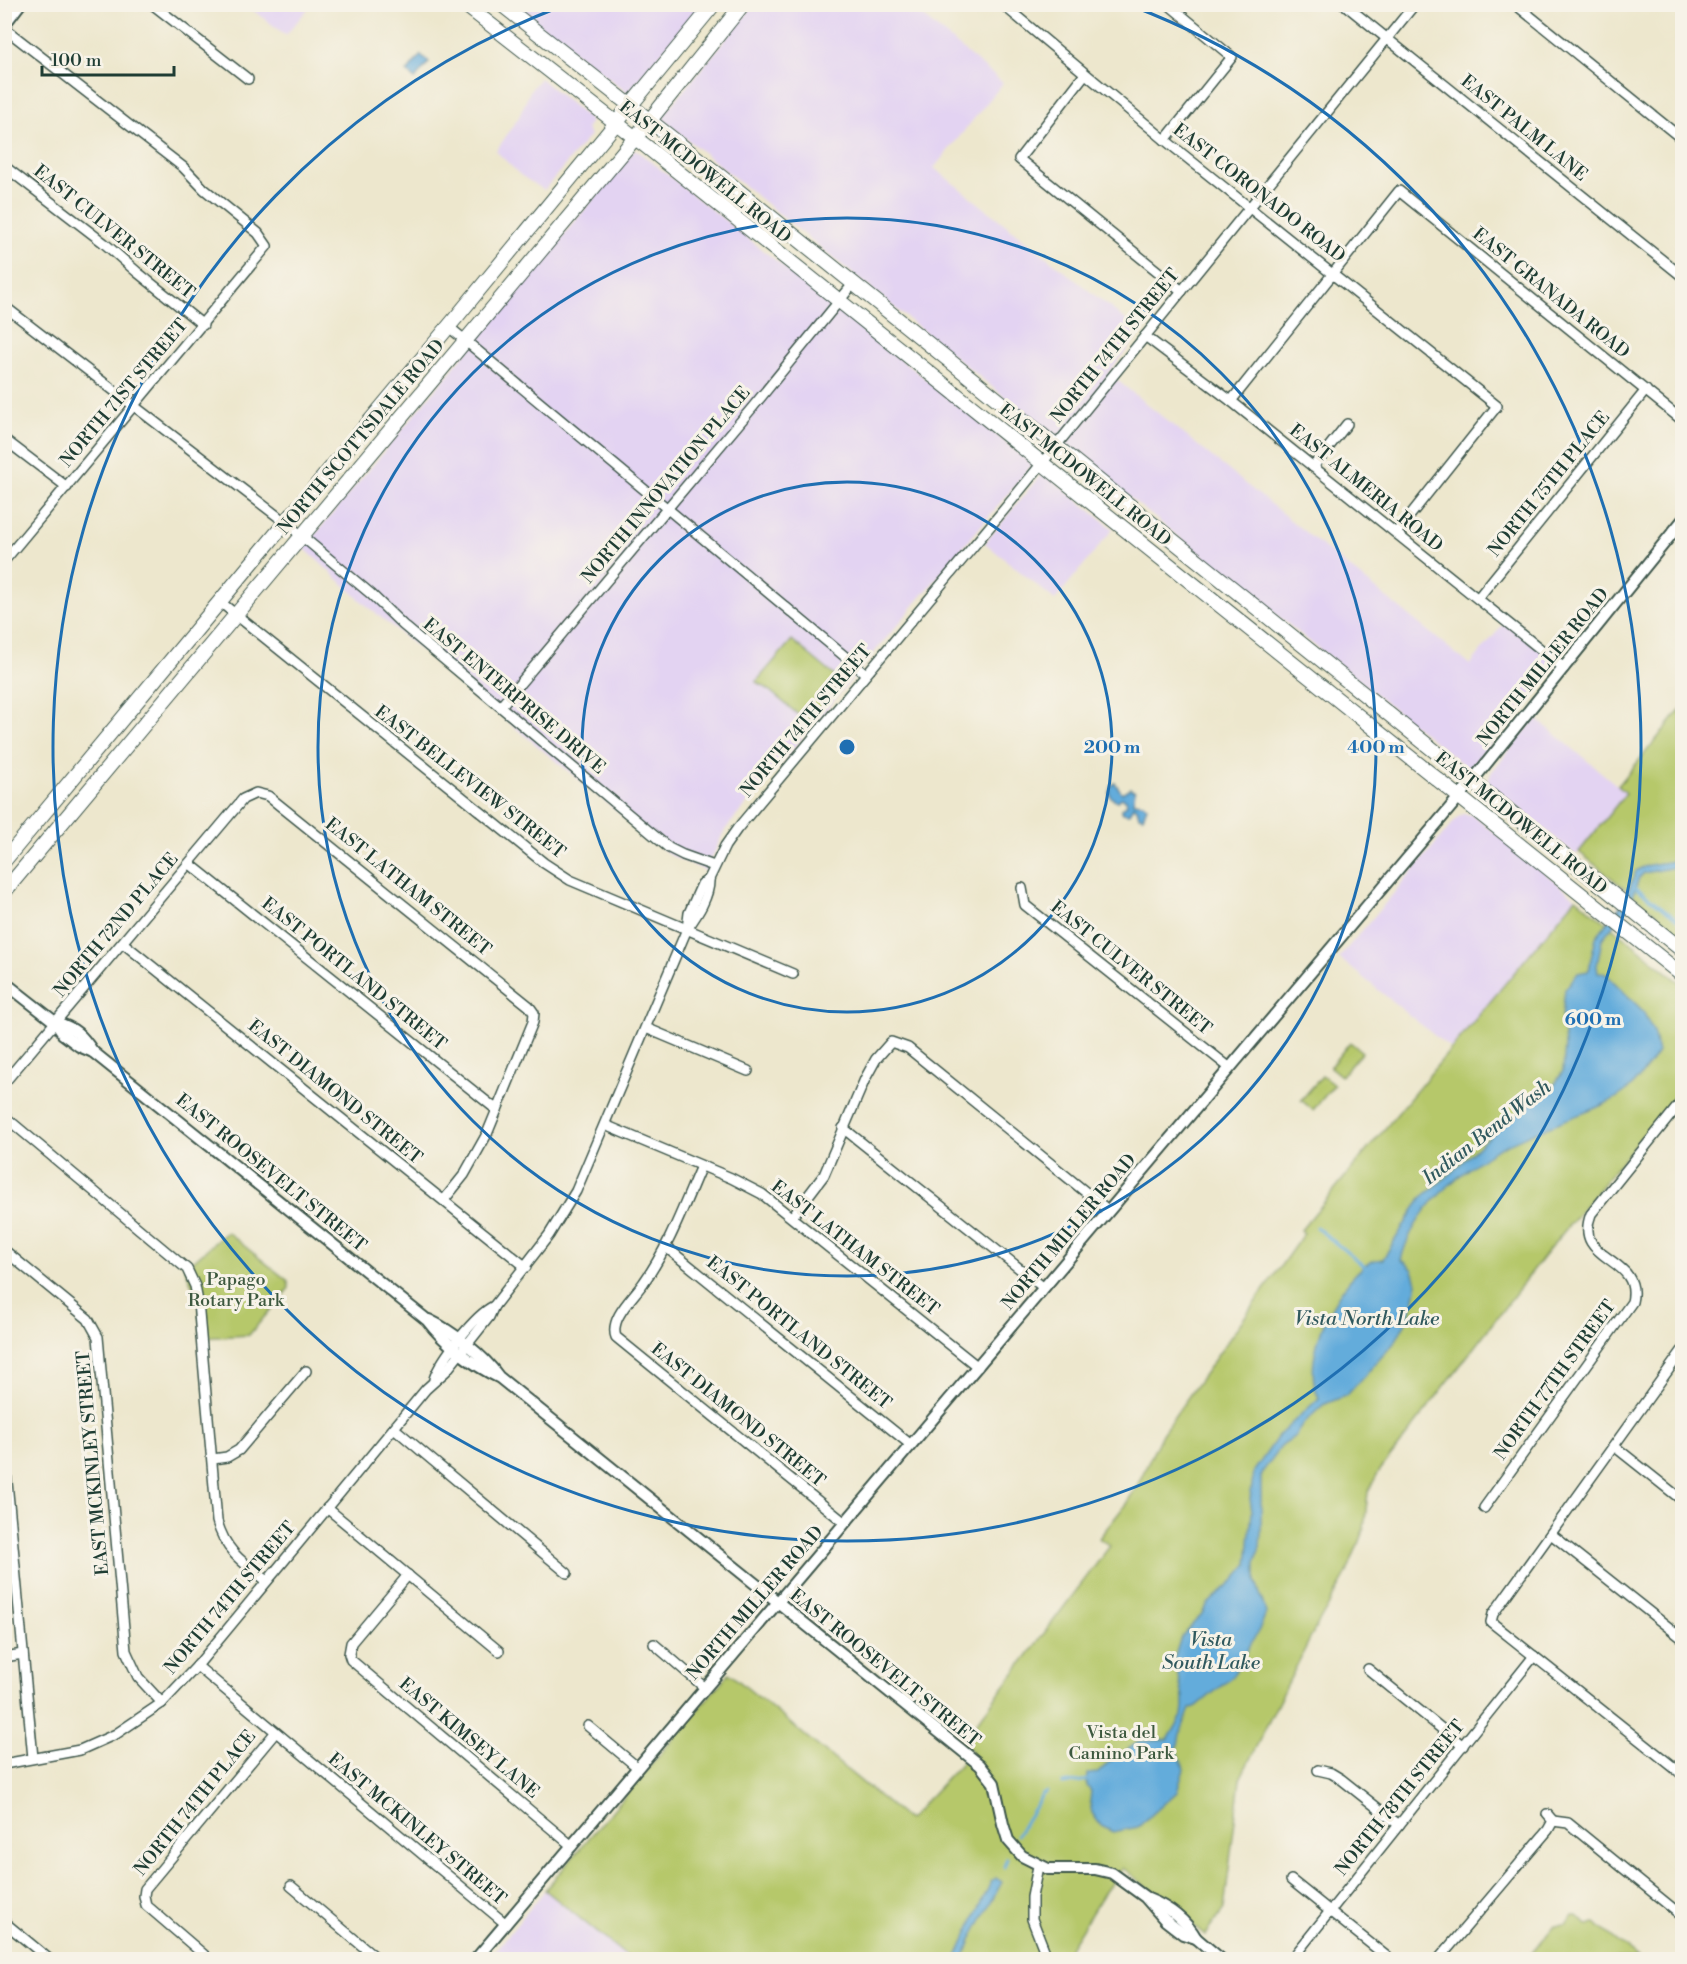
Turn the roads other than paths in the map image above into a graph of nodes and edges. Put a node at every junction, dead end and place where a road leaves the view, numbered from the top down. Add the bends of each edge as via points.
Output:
1 (20, 4) edge
2 (152, 4) edge
3 (464, 4) edge
4 (501, 4) edge
5 (714, 4) edge
6 (743, 4) edge
7 (1002, 4) edge
8 (1168, 4) edge
9 (1344, 4) edge
10 (1415, 4) edge
11 (1515, 4) edge
12 (4, 26) edge
13 (1387, 38) junction
14 (1086, 74) junction
15 (248, 79) dead end
16 (631, 105) junction
17 (650, 120) junction
18 (615, 123) junction
19 (634, 138) junction
20 (1683, 139) edge
21 (1165, 140) junction
22 (4, 166) edge
23 (1250, 208) junction
24 (1334, 274) junction
25 (1683, 276) edge
26 (853, 284) junction
27 (1182, 291) junction
28 (839, 302) junction
29 (4, 306) edge
30 (202, 325) junction
31 (449, 327) junction
32 (1145, 336) junction
33 (465, 341) junction
34 (1646, 390) junction
35 (1231, 401) junction
36 (135, 406) junction
37 (1683, 420) edge
38 (1347, 424) dead end
39 (4, 439) edge
40 (1055, 446) junction
41 (1042, 464) junction
42 (1313, 466) junction
43 (67, 487) junction
44 (667, 509) junction
45 (1683, 521) edge
46 (285, 522) junction
47 (1396, 533) junction
48 (302, 536) junction
49 (4, 561) edge
50 (1478, 598) junction
51 (219, 601) junction
52 (235, 614) junction
53 (1564, 668) junction
54 (866, 674) junction
55 (501, 706) junction
56 (1472, 781) junction
57 (256, 792) joint
58 (1460, 796) junction
59 (4, 861) edge
60 (190, 864) junction
61 (714, 866) junction
62 (1022, 888) dead end
63 (4, 892) edge
64 (687, 929) junction
65 (123, 943) junction
66 (1683, 950) edge
67 (1678, 971) edge
68 (793, 974) dead end
69 (4, 982) edge
70 (55, 1022) junction
71 (646, 1028) junction
72 (1230, 1068) junction
73 (748, 1071) dead end
74 (4, 1083) edge
75 (1683, 1101) edge
76 (497, 1110) junction
77 (4, 1116) edge
78 (605, 1125) junction
79 (843, 1128) junction
80 (701, 1166) junction
81 (444, 1200) junction
82 (1109, 1211) junction
83 (792, 1217) junction
84 (666, 1247) junction
85 (4, 1250) edge
86 (526, 1267) junction
87 (1044, 1288) junction
88 (460, 1346) junction
89 (1681, 1358) edge
90 (978, 1367) junction
91 (306, 1371) dead end
92 (394, 1428) junction
93 (911, 1445) junction
94 (1614, 1446) junction
95 (4, 1450) edge
96 (213, 1459) junction
97 (1683, 1500) edge
98 (327, 1508) junction
99 (1484, 1508) dead end
100 (846, 1523) junction
101 (1551, 1534) junction
102 (9, 1553) edge
103 (567, 1573) dead end
104 (408, 1575) junction
105 (267, 1581) junction
106 (777, 1602) junction
107 (1683, 1638) edge
108 (654, 1644) dead end
109 (499, 1651) dead end
110 (23, 1654) junction
111 (1534, 1656) junction
112 (4, 1657) edge
113 (196, 1666) junction
114 (1368, 1669) dead end
115 (704, 1687) junction
116 (162, 1703) junction
117 (588, 1726) dead end
118 (274, 1733) junction
119 (1463, 1746) junction
120 (33, 1758) junction
121 (4, 1764) edge
122 (637, 1767) junction
123 (1318, 1770) dead end
124 (1683, 1774) edge
125 (1399, 1825) junction
126 (572, 1846) junction
127 (1038, 1866) junction
128 (1291, 1880) dead end
129 (291, 1886) dead end
130 (1330, 1911) junction
131 (1683, 1916) edge
132 (4, 1922) edge
133 (506, 1924) junction
134 (50, 1959) edge
135 (210, 1959) edge
136 (379, 1959) edge
137 (476, 1959) edge
138 (1048, 1959) edge
139 (1222, 1959) edge
140 (1291, 1959) edge
141 (1391, 1959) edge
142 (1438, 1959) edge

1 - 12 street
2 - 15 street
3 - 18 main road, EAST MCDOWELL ROAD
4 - 16 main road, EAST MCDOWELL ROAD
5 - 16 main road, NORTH SCOTTSDALE ROAD
6 - 17 main road, NORTH SCOTTSDALE ROAD
7 - 14 street, EAST CORONADO ROAD
8 - 21 street via 1232,57
9 - 13 street, EAST PALM LANE
10 - 13 street, NORTH 74TH STREET
11 - 20 street
12 - 30 street, NORTH 71ST STREET via 183,167 258,233 267,246
13 - 23 street, NORTH 74TH STREET
13 - 25 street, EAST PALM LANE
14 - 21 street, EAST CORONADO ROAD
14 - 27 street via 1019,159
16 - 17 main road, EAST MCDOWELL ROAD
16 - 18 main road, NORTH SCOTTSDALE ROAD
17 - 19 main road, NORTH SCOTTSDALE ROAD
17 - 26 main road, EAST MCDOWELL ROAD
18 - 19 main road, EAST MCDOWELL ROAD
18 - 31 main road, NORTH SCOTTSDALE ROAD
19 - 28 main road, EAST MCDOWELL ROAD
19 - 33 main road, NORTH SCOTTSDALE ROAD
21 - 23 street, EAST CORONADO ROAD
22 - 30 street, EAST CULVER STREET
23 - 24 street, EAST CORONADO ROAD
23 - 27 street, NORTH 74TH STREET
24 - 34 street, EAST GRANADA ROAD via 1398,191
24 - 35 street
24 - 47 street, EAST CORONADO ROAD via 1497,406
26 - 28 street, NORTH INNOVATION PLACE
26 - 40 main road, EAST MCDOWELL ROAD
27 - 32 street, NORTH 74TH STREET
28 - 41 main road, EAST MCDOWELL ROAD
28 - 44 street, NORTH INNOVATION PLACE
29 - 36 street
30 - 36 street, NORTH 71ST STREET
31 - 33 street
31 - 46 main road, NORTH SCOTTSDALE ROAD
32 - 35 street, EAST ALMERIA ROAD
32 - 40 street, NORTH 74TH STREET
33 - 44 street
33 - 48 main road, NORTH SCOTTSDALE ROAD
34 - 37 street, EAST GRANADA ROAD
34 - 50 street, NORTH 75TH PLACE
35 - 42 street, EAST ALMERIA ROAD
36 - 43 street, NORTH 71ST STREET
36 - 46 street
38 - 42 street
39 - 43 street
40 - 41 street, NORTH 74TH STREET
40 - 56 main road, EAST MCDOWELL ROAD
41 - 54 street, NORTH 74TH STREET
41 - 58 main road, EAST MCDOWELL ROAD
42 - 47 street, EAST ALMERIA ROAD
43 - 49 street, NORTH 71ST STREET
44 - 54 street
44 - 55 street, NORTH INNOVATION PLACE
45 - 53 street, NORTH MILLER ROAD
46 - 48 street
46 - 51 main road, NORTH SCOTTSDALE ROAD
47 - 50 street, EAST ALMERIA ROAD
48 - 52 main road, NORTH SCOTTSDALE ROAD
48 - 55 street, EAST ENTERPRISE DRIVE
50 - 53 street, EAST ALMERIA ROAD
51 - 52 street, EAST BELLEVIEW STREET
51 - 59 main road, NORTH SCOTTSDALE ROAD
52 - 63 main road, NORTH SCOTTSDALE ROAD
52 - 64 street, EAST BELLEVIEW STREET via 544,863 570,880
53 - 56 street, NORTH MILLER ROAD
54 - 61 street, NORTH 74TH STREET via 737,829
55 - 61 street, EAST ENTERPRISE DRIVE via 669,848
56 - 58 street, NORTH MILLER ROAD
56 - 66 main road, EAST MCDOWELL ROAD
57 - 60 street, NORTH 72ND PLACE via 243,799
57 - 76 street, EAST LATHAM STREET via 268,796 529,1006 534,1013 533,1022
58 - 67 main road, EAST MCDOWELL ROAD
58 - 72 street, NORTH MILLER ROAD
60 - 65 street, NORTH 72ND PLACE
60 - 76 street, EAST PORTLAND STREET
61 - 64 street, NORTH 74TH STREET via 689,913
62 - 72 street, EAST CULVER STREET via 1025,904
64 - 68 street, EAST BELLEVIEW STREET
64 - 71 street, NORTH 74TH STREET
65 - 70 street, NORTH 72ND PLACE
65 - 81 street, EAST DIAMOND STREET
69 - 70 street, EAST ROOSEVELT STREET
70 - 74 street, NORTH 72ND PLACE
70 - 88 street, EAST ROOSEVELT STREET via 69,1026 93,1052 427,1320 442,1326
71 - 73 street
71 - 78 street, NORTH 74TH STREET
72 - 82 street, NORTH MILLER ROAD
75 - 99 street, NORTH 77TH STREET via 1588,1222 1591,1244 1630,1276 1632,1302
76 - 81 street via 474,1159
77 - 96 street via 187,1269 198,1302
78 - 80 street, EAST LATHAM STREET
78 - 86 street, NORTH 74TH STREET via 576,1191
79 - 82 street via 876,1059 891,1042 908,1048
79 - 83 street via 824,1175
79 - 87 street
80 - 83 street, EAST LATHAM STREET via 762,1194
80 - 84 street
81 - 86 street, EAST DIAMOND STREET
82 - 87 street, NORTH MILLER ROAD
83 - 90 street, EAST LATHAM STREET
84 - 93 street, EAST PORTLAND STREET
84 - 100 street, EAST DIAMOND STREET via 617,1318 613,1330 616,1337
85 - 116 street, EAST MCKINLEY STREET via 88,1320 98,1337 126,1651 138,1677
86 - 88 street, NORTH 74TH STREET via 489,1317
87 - 90 street, NORTH MILLER ROAD
88 - 92 street, NORTH 74TH STREET via 438,1366 433,1381
88 - 106 street, EAST ROOSEVELT STREET via 489,1364 500,1378
89 - 94 street
90 - 93 street, NORTH MILLER ROAD
91 - 96 street via 239,1450
92 - 98 street, NORTH 74TH STREET
92 - 103 street
93 - 100 street, NORTH MILLER ROAD
94 - 97 street
94 - 101 street
95 - 102 street
96 - 105 street via 221,1535 227,1547
98 - 104 street
98 - 105 street, NORTH 74TH STREET
100 - 106 street, NORTH MILLER ROAD
101 - 107 street
101 - 111 street via 1491,1622
102 - 110 street
104 - 109 street
104 - 126 street, EAST KIMSEY LANE via 351,1643 349,1654 356,1665
105 - 113 street, NORTH 74TH STREET
106 - 115 street, NORTH MILLER ROAD
106 - 127 street, EAST ROOSEVELT STREET via 980,1765 997,1791 1008,1840
108 - 115 street
110 - 112 street
110 - 120 street
111 - 119 street, NORTH 78TH STREET
111 - 124 street
113 - 116 street, NORTH 74TH STREET
113 - 118 street, EAST MCKINLEY STREET
114 - 119 street
115 - 122 street, NORTH MILLER ROAD
116 - 120 street, NORTH 74TH STREET via 99,1743
117 - 122 street
118 - 133 street, EAST MCKINLEY STREET
118 - 135 street, NORTH 74TH PLACE via 148,1884 144,1896 153,1912
119 - 125 street, NORTH 78TH STREET
120 - 121 street, NORTH 74TH STREET
122 - 126 street, NORTH MILLER ROAD
123 - 125 street via 1341,1779
125 - 130 street, NORTH 78TH STREET
126 - 133 street, NORTH MILLER ROAD
127 - 138 street via 1032,1919
127 - 139 street via 1113,1873 1145,1897 1165,1920
128 - 130 street
129 - 136 street
130 - 140 street, NORTH 78TH STREET
130 - 141 street
131 - 142 street via 1568,1823 1550,1818 1548,1830
132 - 134 street
133 - 137 street, NORTH MILLER ROAD

